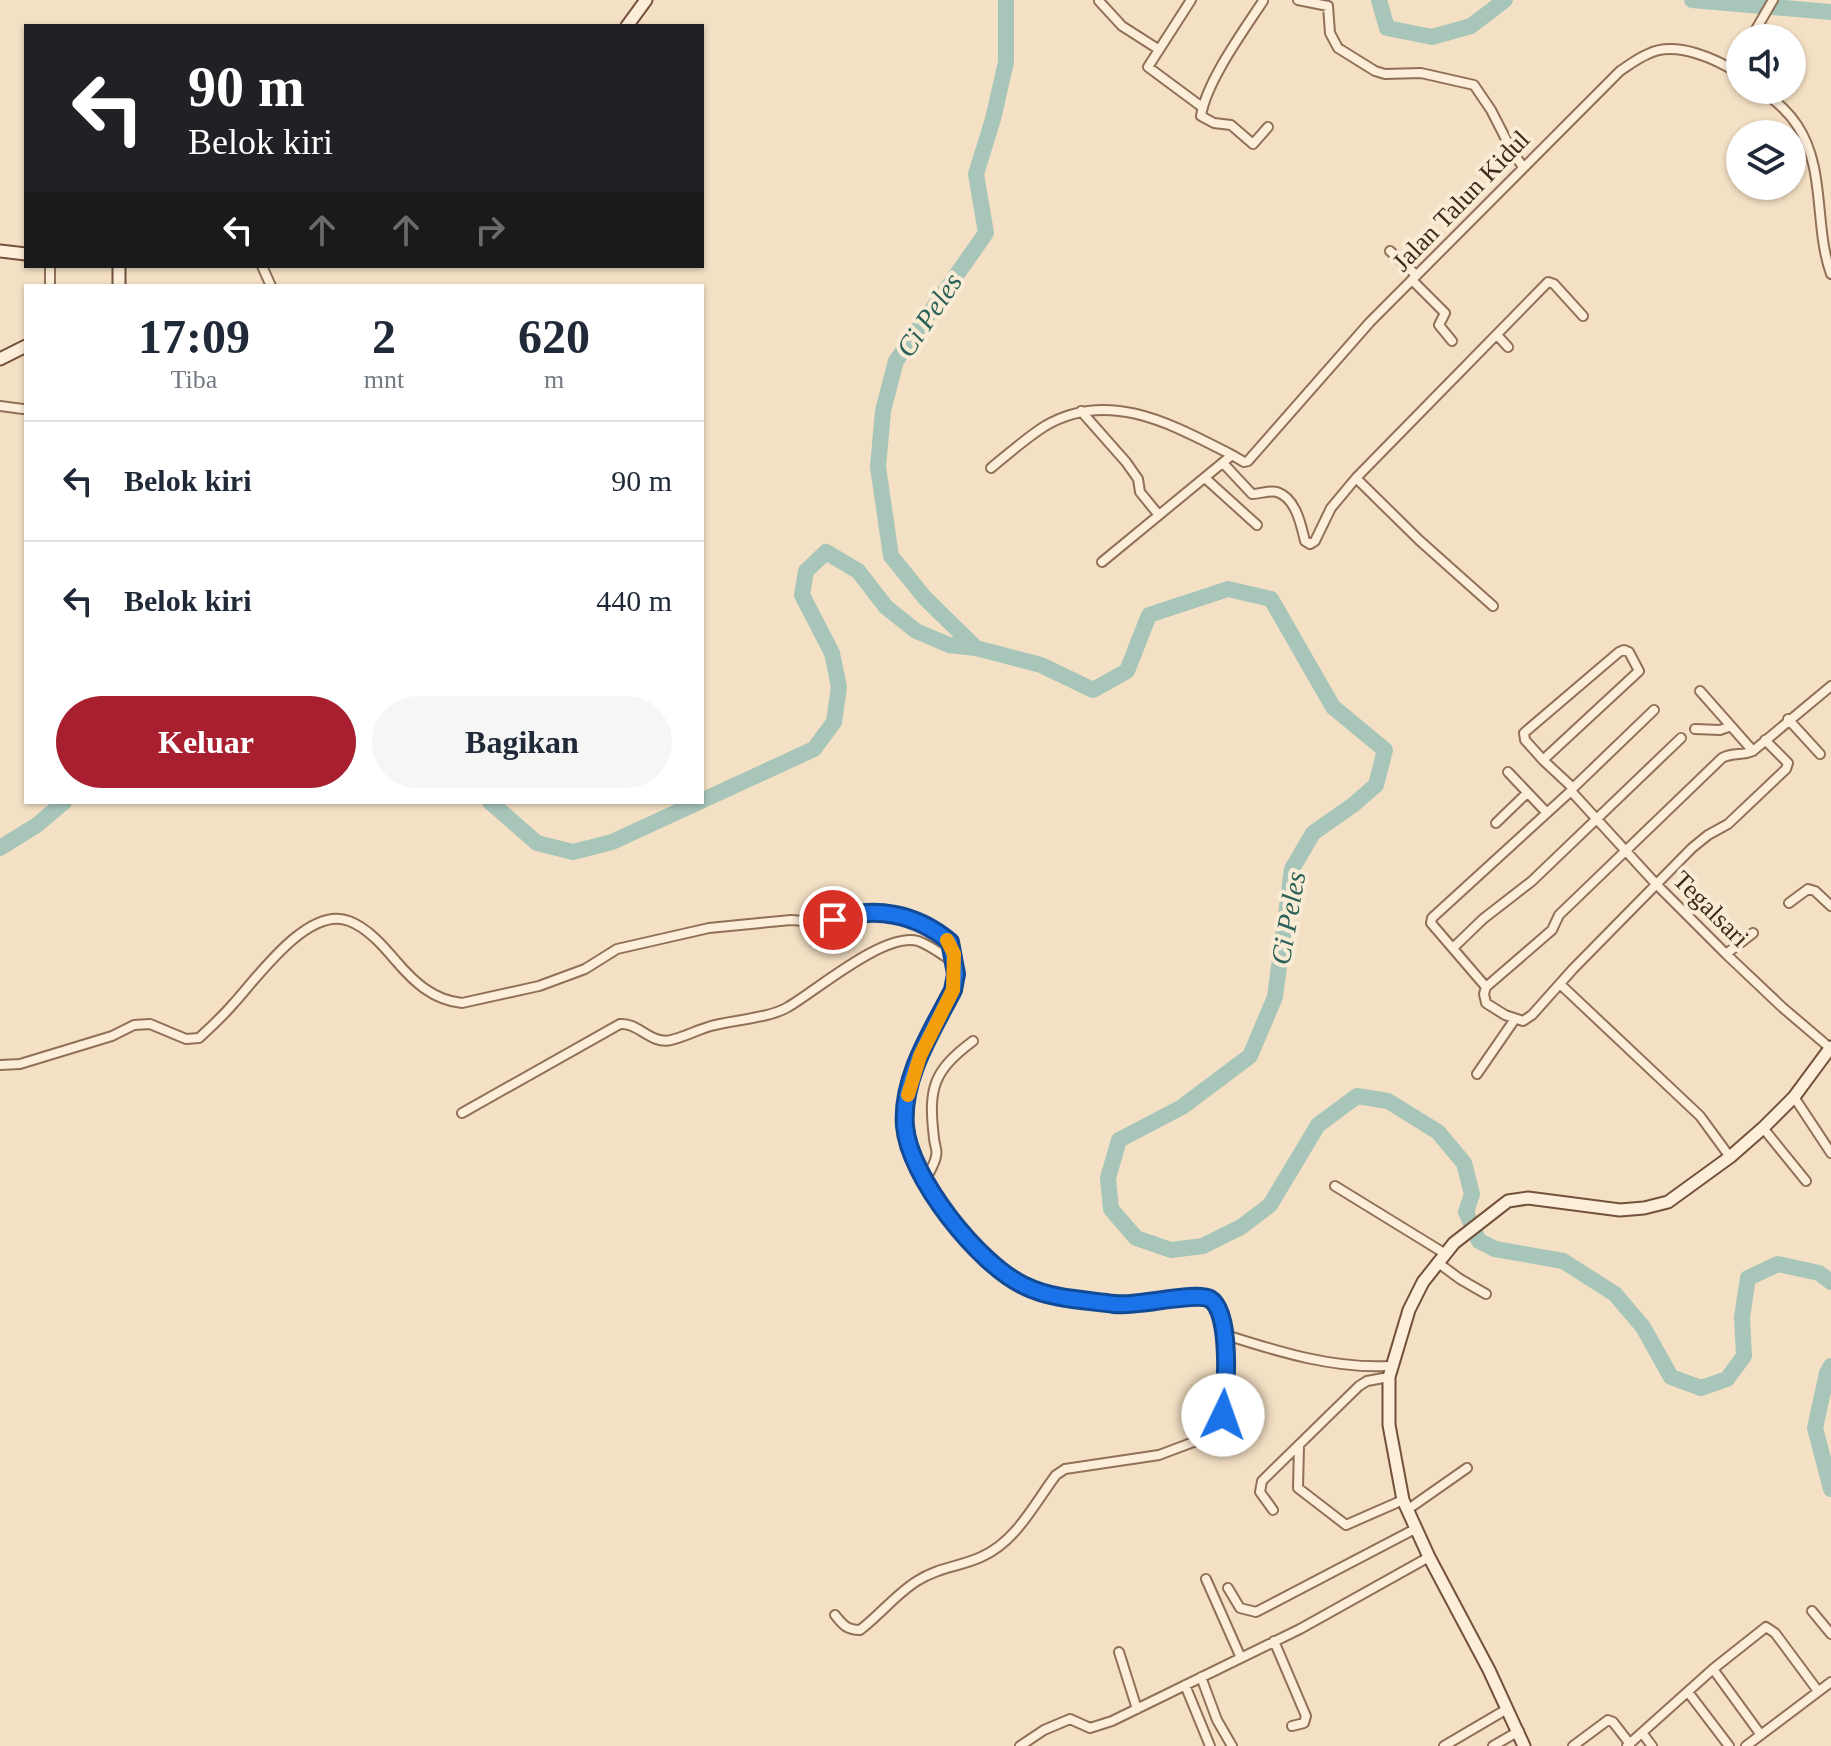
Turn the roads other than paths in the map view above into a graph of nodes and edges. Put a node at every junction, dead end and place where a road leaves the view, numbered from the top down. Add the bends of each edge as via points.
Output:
1 (646, 0) edge
2 (1191, 0) edge
3 (1264, 0) edge
4 (1298, 0) edge
5 (1773, 0) edge
6 (1099, 1) edge
7 (1330, 3) edge
8 (628, 24) edge
9 (1759, 24) edge
10 (1158, 49) junction
11 (1726, 67) edge
12 (1779, 104) edge
13 (1202, 107) junction
14 (1268, 127) dead end
15 (1523, 167) junction
16 (0, 251) edge
17 (1390, 251) dead end
18 (24, 254) edge
19 (1831, 274) edge
20 (1414, 278) junction
21 (1583, 316) dead end
22 (1497, 335) junction
23 (1452, 341) dead end
24 (24, 347) edge
25 (1508, 347) dead end
26 (0, 359) edge
27 (0, 406) edge
28 (23, 409) dead end
29 (1081, 411) junction
30 (1232, 455) junction
31 (1223, 463) junction
32 (991, 468) dead end
33 (1205, 478) junction
34 (1356, 478) junction
35 (1158, 514) junction
36 (1257, 525) dead end
37 (1102, 562) dead end
38 (1493, 606) dead end
39 (1830, 688) edge
40 (1700, 691) dead end
41 (1654, 710) dead end
42 (1788, 719) junction
43 (1731, 726) junction
44 (1695, 729) dead end
45 (1681, 738) dead end
46 (1765, 740) junction
47 (1753, 751) junction
48 (1820, 754) dead end
49 (1543, 760) junction
50 (1508, 772) dead end
51 (1572, 789) junction
52 (1527, 793) junction
53 (1547, 813) junction
54 (1598, 818) junction
55 (1496, 823) dead end
56 (1628, 851) junction
57 (1656, 884) junction
58 (1789, 903) dead end
59 (1831, 906) edge
60 (1753, 933) dead end
61 (1453, 948) junction
62 (1726, 954) junction
63 (955, 963) junction
64 (1560, 984) junction
65 (1486, 987) junction
66 (1515, 1019) junction
67 (973, 1041) dead end
68 (1831, 1048) edge
69 (0, 1065) edge
70 (1477, 1074) dead end
71 (1794, 1097) junction
72 (462, 1113) dead end
73 (1763, 1128) junction
74 (1831, 1153) edge
75 (1730, 1157) junction
76 (926, 1179) junction
77 (1806, 1181) dead end
78 (1335, 1186) dead end
79 (1441, 1257) junction
80 (1486, 1294) dead end
81 (1226, 1335) junction
82 (1389, 1372) junction
83 (1299, 1446) junction
84 (1467, 1468) dead end
85 (1405, 1505) junction
86 (1273, 1510) dead end
87 (1415, 1529) junction
88 (1429, 1557) junction
89 (1206, 1579) dead end
90 (1228, 1588) dead end
91 (1812, 1611) dead end
92 (835, 1615) dead end
93 (1831, 1634) edge
94 (1274, 1641) junction
95 (1119, 1652) dead end
96 (1241, 1658) junction
97 (1713, 1669) junction
98 (1201, 1677) junction
99 (1831, 1682) edge
100 (1185, 1685) junction
101 (1818, 1691) junction
102 (1688, 1692) junction
103 (1137, 1709) junction
104 (1507, 1709) junction
105 (1292, 1726) dead end
106 (1519, 1731) junction
107 (1643, 1734) junction
108 (1761, 1735) junction
109 (1629, 1745) edge
110 (1020, 1746) edge
111 (1210, 1746) edge
112 (1232, 1746) edge
113 (1444, 1746) edge
114 (1493, 1746) edge
115 (1524, 1746) edge
116 (1573, 1746) edge
117 (1652, 1746) edge
118 (1729, 1746) edge
119 (1746, 1746) edge

1 - 8 main road
2 - 10 street
3 - 13 street
4 - 7 street
5 - 9 street
6 - 10 street via 1122,26
7 - 15 street via 1333,40 1359,63 1381,73 1421,73 1476,87
10 - 13 street via 1149,69
11 - 15 street, Jalan Talun Kidul via 1696,53 1651,52 1620,71
12 - 19 street via 1805,138
13 - 14 street via 1202,118 1231,125 1250,143
15 - 20 street, Jalan Talun Kidul
16 - 18 main road
17 - 20 street
20 - 23 street via 1445,313 1439,325
20 - 30 street, Jalan Talun Kidul via 1253,454 1244,462
21 - 22 street via 1548,282
22 - 25 street
22 - 34 street
24 - 26 main road
27 - 28 street
29 - 30 street via 1127,410
29 - 32 street via 1046,425
29 - 35 street via 1126,462
30 - 31 street
31 - 33 street
31 - 34 street via 1252,494 1275,491 1284,496 1310,544
33 - 35 street
33 - 36 street
34 - 38 street
35 - 37 street
39 - 42 street
40 - 43 street
41 - 51 street
42 - 46 street
42 - 48 street
43 - 44 street
43 - 47 street
45 - 54 street
46 - 47 street
46 - 57 street via 1788,766
47 - 56 street via 1722,758
49 - 49 street via 1639,671 1629,652 1621,650 1524,733
49 - 51 street, Tegalsari
50 - 52 street
51 - 53 street
51 - 54 street, Tegalsari
52 - 53 street
52 - 55 street
53 - 61 street via 1432,918
54 - 56 street, Tegalsari
54 - 61 street
56 - 57 street, Tegalsari
56 - 65 street via 1559,915 1552,930
57 - 62 street, Tegalsari
57 - 64 street
58 - 59 street via 1808,889
60 - 62 street
61 - 65 street
62 - 68 street, Tegalsari
63 - 69 street via 950,942 921,922 878,912 848,914 825,921 682,933 617,949 585,969 539,986 462,1003 419,987 374,938 340,919 307,929 280,950 199,1038 186,1039 150,1024 134,1025 20,1064
63 - 72 street via 918,941 904,941 852,964 786,1009 667,1042 620,1024
63 - 76 street via 953,990 920,1056 906,1108 905,1127
64 - 66 street via 1532,1015
64 - 75 street via 1700,1116
65 - 66 street via 1486,1003
66 - 70 street
67 - 76 street via 945,1063 933,1087 937,1152
68 - 71 main road
71 - 73 main road
71 - 74 street
73 - 75 main road
73 - 77 street
75 - 79 main road via 1668,1202 1644,1208 1508,1201
76 - 81 street via 966,1241 1016,1282 1057,1296 1123,1305 1206,1297 1219,1307
78 - 79 street
79 - 80 street via 1460,1279
79 - 82 main road via 1409,1310
81 - 82 street via 1312,1359
81 - 92 street via 1223,1415 1202,1441 1159,1455 1065,1469 996,1548 914,1583 860,1630 844,1627
82 - 83 street via 1359,1386
82 - 85 main road via 1389,1425
83 - 85 street via 1298,1488 1346,1525
83 - 86 street via 1262,1481 1260,1492
84 - 85 street
85 - 87 main road
87 - 88 main road
87 - 90 street via 1256,1612 1240,1608
88 - 94 street
88 - 104 main road
89 - 96 street
91 - 93 street
94 - 96 street
94 - 105 street via 1306,1716 1304,1723
95 - 103 street
96 - 98 street
97 - 101 street via 1768,1627
97 - 102 street
97 - 108 street
98 - 100 street
98 - 112 street
99 - 101 street
100 - 103 street
100 - 111 street
101 - 108 street
102 - 107 street
102 - 118 street
103 - 110 street via 1090,1728 1070,1719
104 - 106 main road
104 - 113 street
106 - 114 street
106 - 115 main road
107 - 109 street
107 - 117 street
108 - 119 street
109 - 116 street via 1608,1720

